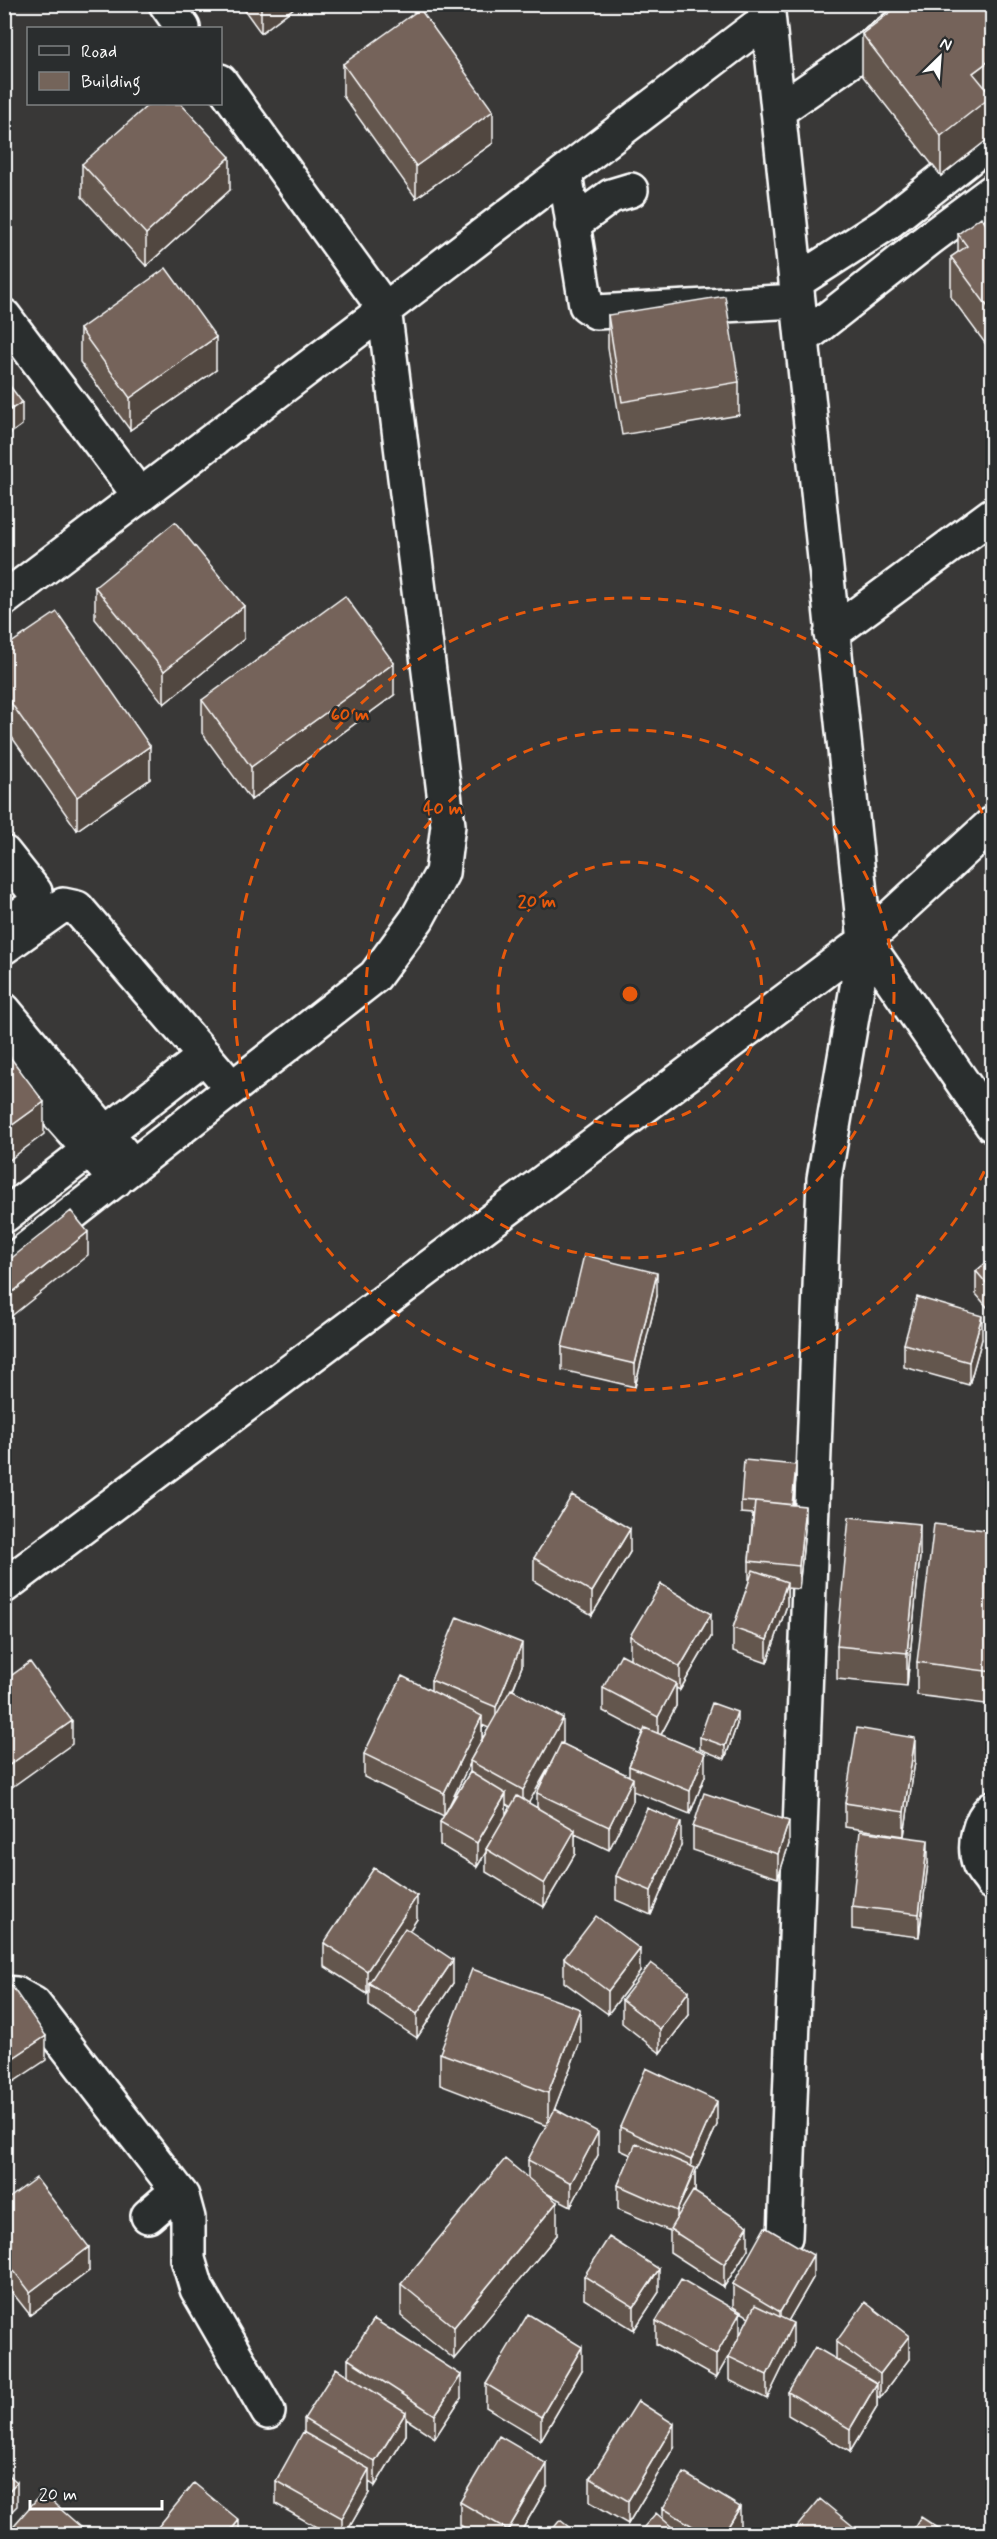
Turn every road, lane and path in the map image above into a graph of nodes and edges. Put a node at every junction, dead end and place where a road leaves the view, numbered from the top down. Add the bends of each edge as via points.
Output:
1 (166, 4) edge
2 (926, 4) edge
3 (768, 11) edge
4 (182, 27) edge
5 (222, 84) edge
6 (778, 111) junction
7 (993, 140) edge
8 (565, 173) junction
9 (631, 190) dead end
10 (993, 192) edge
11 (572, 225) junction
12 (797, 291) junction
13 (384, 308) junction
14 (4, 316) edge
15 (802, 339) junction
16 (140, 496) junction
17 (993, 515) edge
18 (4, 599) edge
19 (831, 634) junction
20 (993, 824) edge
21 (4, 853) edge
22 (4, 926) edge
23 (865, 941) junction
24 (4, 947) edge
25 (4, 1010) edge
26 (4, 1053) edge
27 (205, 1056) junction
28 (982, 1086) edge
29 (232, 1089) junction
30 (993, 1125) edge
31 (98, 1141) junction
32 (124, 1173) junction
33 (4, 1216) edge
34 (4, 1222) edge
35 (16, 1258) edge
36 (4, 1586) edge
37 (993, 1808) edge
38 (988, 1866) edge
39 (4, 1994) edge
40 (177, 2191) junction
41 (148, 2216) dead end
42 (785, 2237) edge
43 (268, 2412) dead end

1 - 4 street
2 - 6 street
3 - 6 street
3 - 8 street
5 - 13 street
6 - 12 street
7 - 12 street
8 - 11 street
8 - 13 street
9 - 11 street via 611,196
10 - 15 street
11 - 12 street via 586,305 596,312
12 - 15 street
13 - 16 street
13 - 29 street via 448,825 442,873 417,919 375,976
14 - 16 street
15 - 19 street
16 - 18 street
17 - 19 street
19 - 23 street
20 - 23 street
21 - 22 street via 35,892 34,905
23 - 28 street
23 - 36 street
23 - 42 street via 824,1179
24 - 27 street via 63,905 77,908
25 - 31 street
26 - 31 street
27 - 29 street
27 - 31 street
28 - 30 street
29 - 32 street
31 - 32 street
31 - 33 street
32 - 35 street
34 - 35 street
37 - 38 street via 984,1816 978,1839
39 - 40 street via 16,1994 34,2004
40 - 41 street
40 - 43 street via 188,2218 188,2259 196,2289

